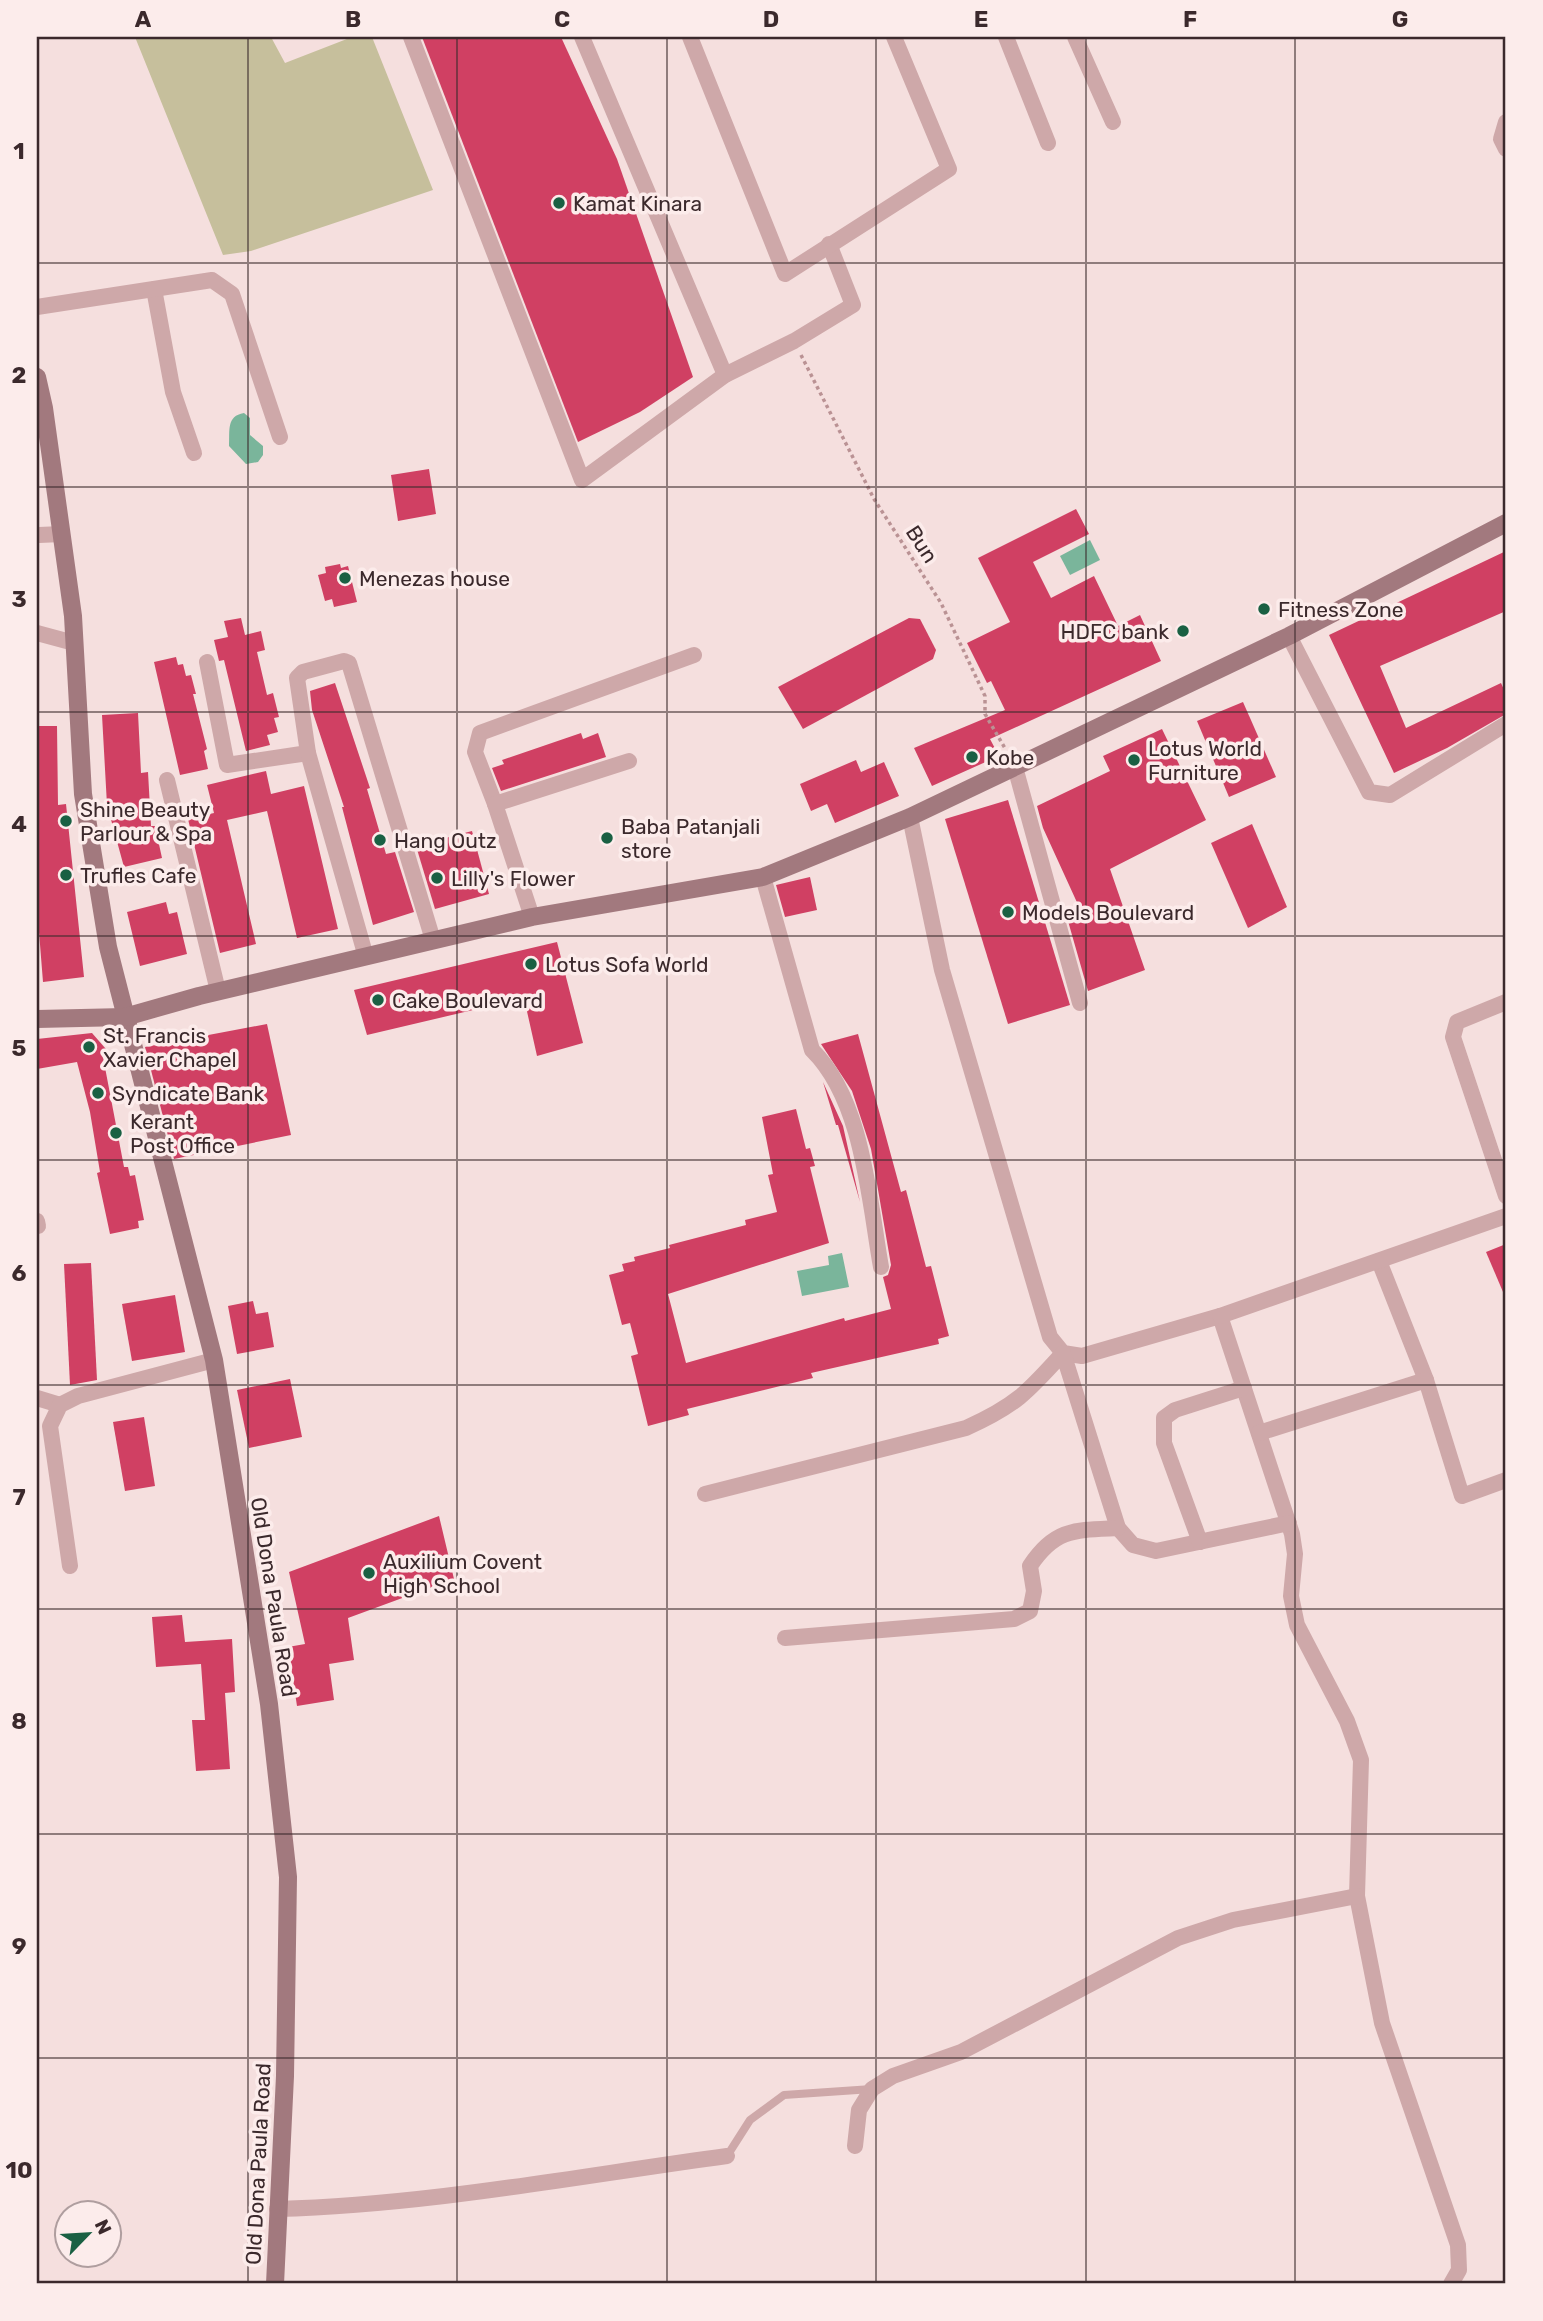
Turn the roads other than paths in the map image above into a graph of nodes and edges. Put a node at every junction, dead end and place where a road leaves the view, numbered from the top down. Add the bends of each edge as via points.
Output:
1 (411, 37) edge
2 (582, 37) edge
3 (690, 37) edge
4 (894, 37) edge
5 (1006, 37) edge
6 (1075, 37) edge
7 (1113, 122) dead end
8 (1506, 122) edge
9 (1048, 143) dead end
10 (1506, 149) edge
11 (829, 244) junction
12 (154, 289) junction
13 (37, 307) edge
14 (725, 375) junction
15 (37, 377) edge
16 (280, 437) dead end
17 (194, 453) dead end
18 (1506, 523) edge
19 (62, 534) junction
20 (39, 535) dead end
21 (37, 632) edge
22 (1289, 636) junction
23 (74, 643) junction
24 (694, 655) dead end
25 (207, 662) dead end
26 (1506, 724) edge
27 (308, 753) junction
28 (629, 761) dead end
29 (1015, 766) junction
30 (167, 780) dead end
31 (495, 804) junction
32 (910, 817) junction
33 (763, 877) junction
34 (532, 917) junction
35 (433, 940) junction
36 (366, 957) junction
37 (218, 991) junction
38 (1506, 1002) edge
39 (1080, 1003) dead end
40 (125, 1017) junction
41 (37, 1018) edge
42 (1506, 1196) edge
43 (1506, 1216) edge
44 (1379, 1261) junction
45 (881, 1267) dead end
46 (1220, 1316) junction
47 (1063, 1353) junction
48 (214, 1360) junction
49 (1426, 1380) junction
50 (1244, 1388) junction
51 (37, 1398) edge
52 (60, 1405) junction
53 (1259, 1433) junction
54 (1506, 1481) edge
55 (705, 1494) dead end
56 (1289, 1523) junction
57 (1118, 1528) junction
58 (1200, 1542) junction
59 (70, 1566) dead end
60 (785, 1638) dead end
61 (1357, 1896) junction
62 (872, 2089) junction
63 (855, 2146) dead end
64 (727, 2156) joint
65 (277, 2209) junction
66 (275, 2284) edge
67 (1451, 2284) edge

1 - 14 street via 582,480
2 - 14 street
3 - 11 street via 785,274
4 - 11 street via 948,169
5 - 9 street
6 - 7 street
8 - 10 street via 1501,139
11 - 14 street via 853,305
12 - 13 street
12 - 16 street via 212,280 232,294
12 - 17 street via 173,392
15 - 19 main road, Old Dona Paula Road
18 - 22 main road
19 - 20 street
19 - 23 main road, Old Dona Paula Road
21 - 23 street
22 - 26 street via 1368,792 1390,794
22 - 29 main road
23 - 40 main road, Old Dona Paula Road via 83,794 108,947
24 - 31 street via 480,733 475,752
25 - 27 street via 227,765
27 - 35 street via 297,678 303,672 349,663
27 - 36 street
28 - 31 street
29 - 32 main road
29 - 39 street
30 - 37 street
31 - 34 street
32 - 33 main road
32 - 47 street via 942,970 1050,1336
33 - 34 main road
33 - 45 street via 812,1050 827,1065 842,1093 860,1153
34 - 35 main road
35 - 36 main road
36 - 37 main road
37 - 40 main road
38 - 42 street via 1457,1023 1453,1037
40 - 41 main road
40 - 48 main road, Old Dona Paula Road
43 - 44 street
44 - 46 street
44 - 49 street
46 - 47 street via 1082,1356
46 - 50 street
47 - 55 street via 1005,1410 966,1427
47 - 57 street
48 - 52 street via 78,1396
48 - 65 main road, Old Dona Paula Road via 269,1704 288,1877 285,2076
49 - 53 street
49 - 54 street via 1462,1496
50 - 53 street
50 - 58 street via 1175,1409 1164,1418 1164,1443
51 - 52 street
52 - 59 street via 50,1426
53 - 56 street
56 - 58 street
56 - 61 street via 1295,1554 1291,1596 1297,1625 1347,1721 1361,1760
57 - 58 street via 1133,1545 1156,1551
57 - 60 street via 1070,1531 1043,1546 1030,1566 1034,1591 1030,1611 1014,1619
61 - 62 street via 1233,1920 1178,1938 961,2052 893,2076
61 - 67 street via 1382,2023 1458,2245 1459,2270
62 - 63 street via 859,2110
62 - 64 lane via 784,2095 750,2120
64 - 65 street via 407,2200
65 - 66 main road, Old Dona Paula Road

